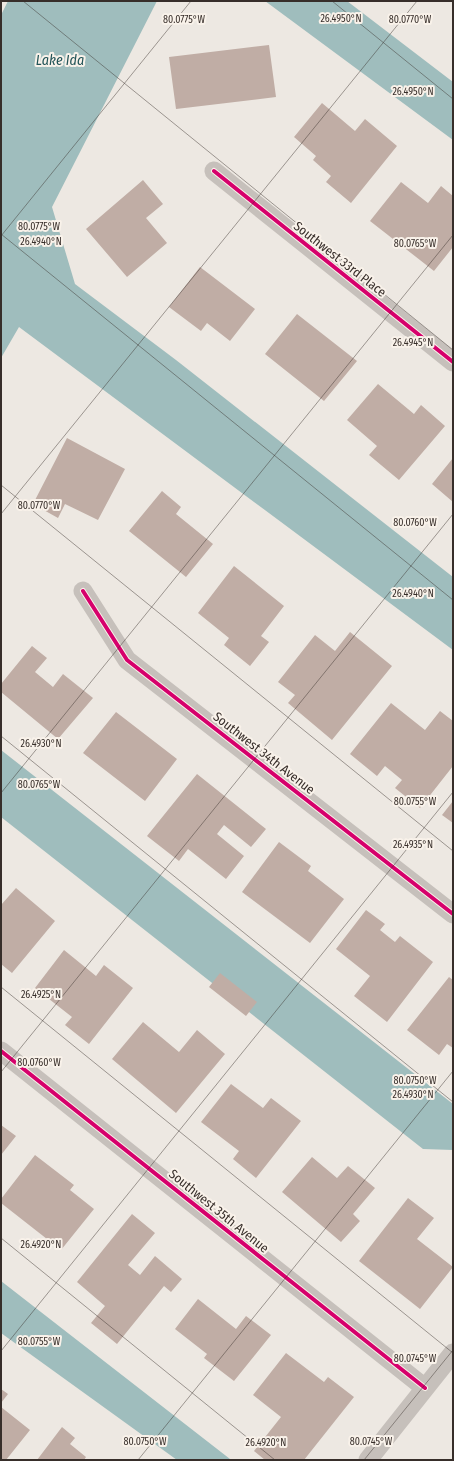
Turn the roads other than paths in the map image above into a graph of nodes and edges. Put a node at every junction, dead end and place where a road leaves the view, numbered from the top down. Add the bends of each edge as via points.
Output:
1 (214, 171) dead end
2 (453, 362) edge
3 (83, 591) dead end
4 (453, 914) edge
5 (1, 1051) edge
6 (453, 1353) edge
7 (425, 1388) junction
8 (368, 1460) edge

1 - 2 street, Southwest 33rd Place
3 - 4 street, Southwest 34th Avenue via 127,660
5 - 7 street, Southwest 35th Avenue
6 - 7 street
7 - 8 street

